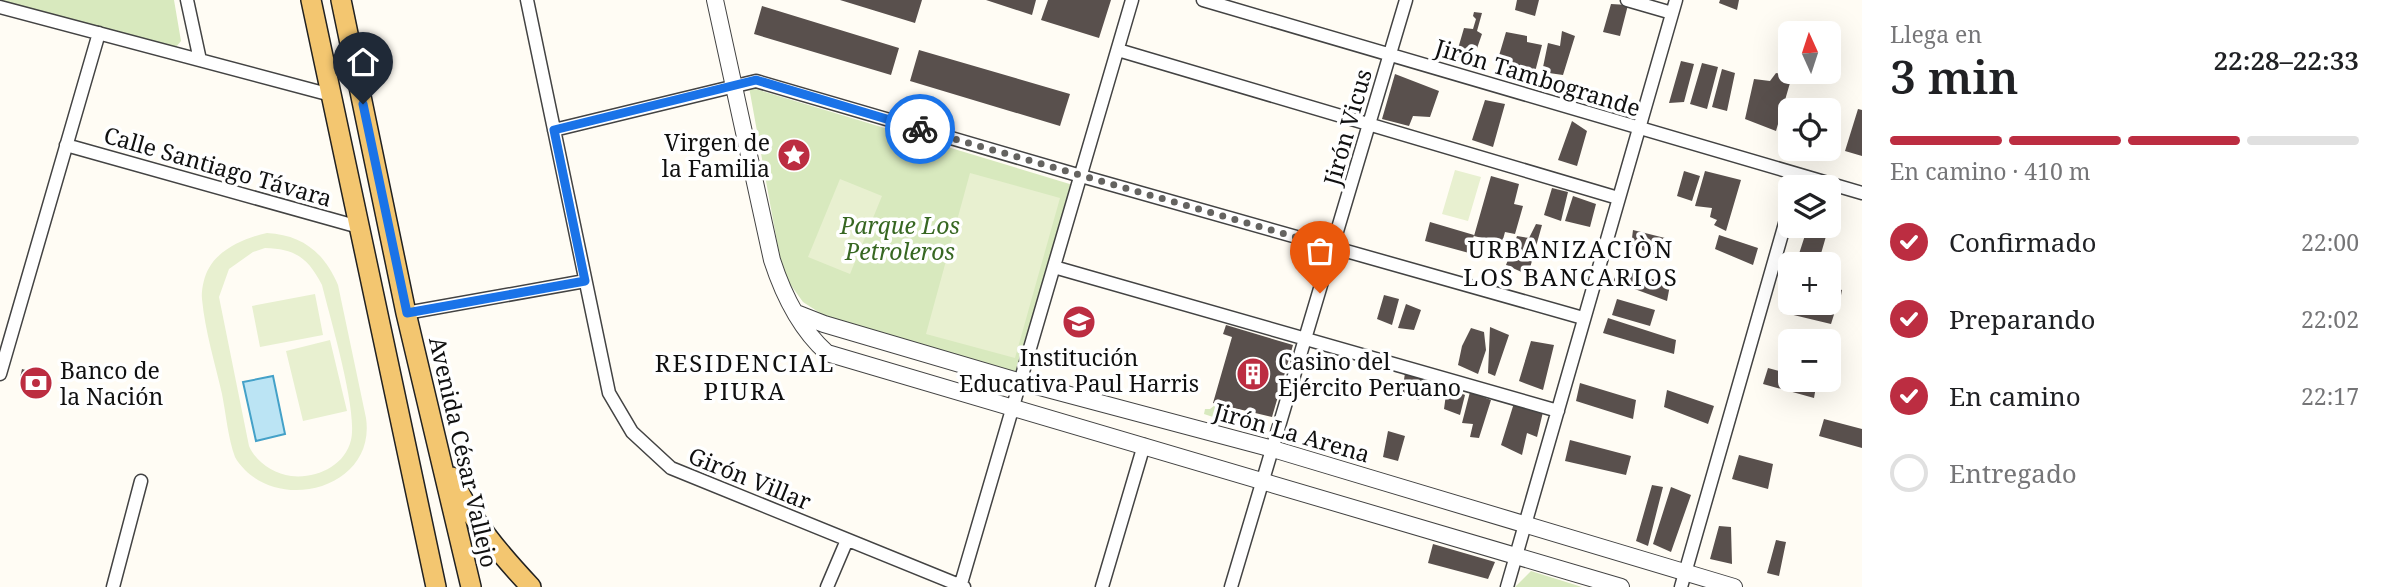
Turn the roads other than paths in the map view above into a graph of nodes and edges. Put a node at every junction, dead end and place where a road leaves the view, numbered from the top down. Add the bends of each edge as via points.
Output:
1 (187, 0) edge
2 (310, 0) edge
3 (341, 0) edge
4 (527, 0) edge
5 (715, 0) edge
6 (1132, 0) edge
7 (1203, 0) edge
8 (1406, 0) edge
9 (1627, 0) edge
10 (1675, 0) edge
11 (0, 7) edge
12 (1672, 13) junction
13 (99, 33) junction
14 (1118, 50) junction
15 (1390, 55) junction
16 (200, 60) junction
17 (734, 86) junction
18 (331, 95) junction
19 (1370, 125) junction
20 (1639, 128) junction
21 (554, 130) junction
22 (66, 145) junction
23 (1779, 175) edge
24 (1081, 176) junction
25 (1841, 189) edge
26 (1862, 193) edge
27 (1618, 198) junction
28 (359, 228) junction
29 (1781, 238) edge
30 (1334, 248) junction
31 (1054, 267) junction
32 (585, 281) junction
33 (407, 313) junction
34 (796, 313) junction
35 (1583, 318) junction
36 (1307, 338) junction
37 (0, 374) edge
38 (1021, 382) junction
39 (1013, 409) junction
40 (1558, 411) junction
41 (437, 442) junction
42 (1144, 445) junction
43 (1273, 449) junction
44 (141, 481) dead end
45 (1263, 481) junction
46 (1525, 524) junction
47 (847, 540) junction
48 (1516, 556) junction
49 (1683, 580) edge
50 (962, 586) edge
51 (113, 587) edge
52 (436, 587) edge
53 (471, 587) edge
54 (531, 587) edge
55 (827, 587) edge
56 (1102, 587) edge
57 (1231, 587) edge
58 (1507, 587) edge
59 (1620, 587) edge
60 (1734, 587) edge

1 - 16 street
2 - 18 main road
3 - 33 main road, Avenida César Vallejo
4 - 21 street, Girón Villar
5 - 17 street
6 - 14 street
7 - 15 street, Jirón Tambogrande
8 - 15 street, Jirón Vicus
9 - 12 street
10 - 12 street
11 - 13 street
12 - 20 street
13 - 16 street
13 - 22 street
14 - 19 street
14 - 24 street
15 - 19 street, Jirón Vicus
15 - 20 street, Jirón Tambogrande
16 - 18 street
17 - 21 street
17 - 24 street via 756,80
17 - 34 street via 772,260
18 - 28 main road
19 - 27 street
19 - 30 street, Jirón Vicus
20 - 23 street, Jirón Tambogrande
20 - 27 street
21 - 32 street, Girón Villar
22 - 28 street, Calle Santiago Távara
22 - 37 street
24 - 30 street
24 - 31 street
25 - 26 street, Jirón Tambogrande
27 - 35 street
28 - 52 main road
29 - 49 street
30 - 35 street
30 - 36 street, Jirón Vicus
31 - 36 street
31 - 38 street
32 - 33 street
32 - 47 street, Girón Villar via 609,393 632,432 671,468
33 - 41 main road, Avenida César Vallejo
34 - 38 street, Jirón La Arena
34 - 39 street via 827,353
35 - 40 street
36 - 40 street
36 - 43 street, Jirón Vicus
38 - 39 street
38 - 43 street, Jirón La Arena
39 - 42 street
39 - 50 street
40 - 46 street
41 - 53 main road, Avenida César Vallejo
41 - 54 main road via 478,523
42 - 45 street
42 - 56 street
43 - 45 street, Jirón Vicus
43 - 46 street, Jirón La Arena
44 - 51 street
45 - 48 street
45 - 57 street, Jirón Vicus
46 - 48 street
46 - 49 street, Jirón La Arena
47 - 50 street, Girón Villar
47 - 55 street
48 - 58 street
48 - 59 street
49 - 60 street, Jirón La Arena

